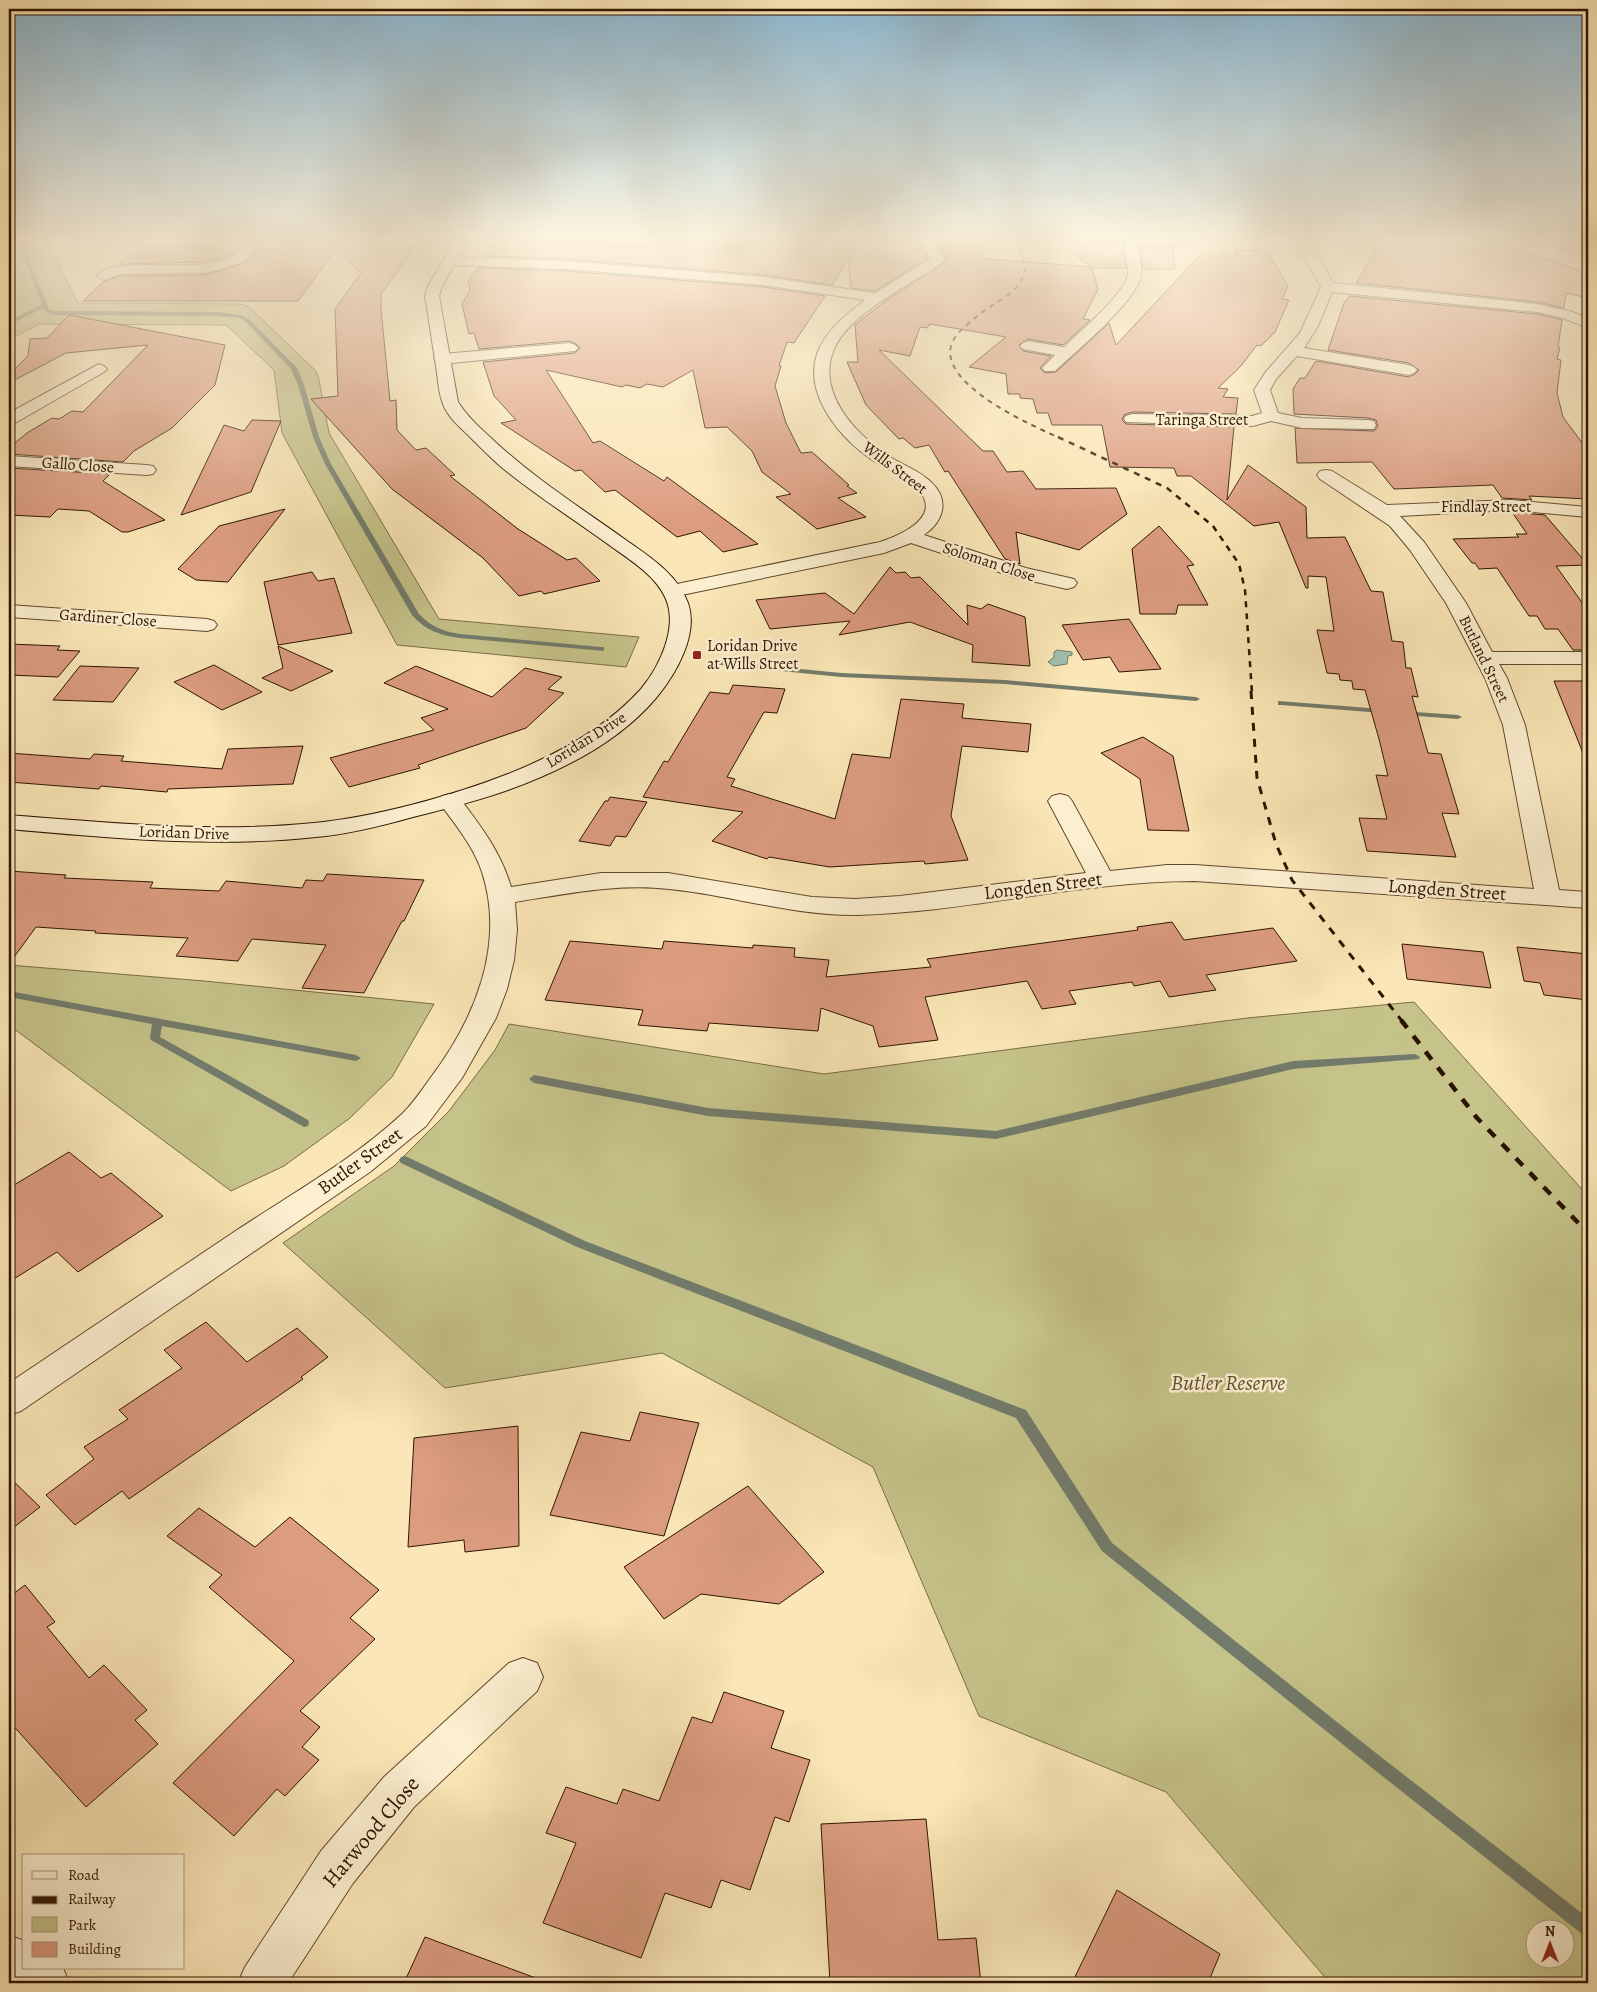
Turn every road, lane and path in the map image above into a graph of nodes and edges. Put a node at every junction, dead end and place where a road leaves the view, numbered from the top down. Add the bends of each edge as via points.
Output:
1 (438, 334) edge
2 (838, 334) edge
3 (1084, 334) edge
4 (1305, 334) edge
5 (1028, 346) dead end
6 (570, 348) dead end
7 (1293, 351) junction
8 (1066, 352) junction
9 (442, 359) junction
10 (1050, 368) dead end
11 (99, 369) dead end
12 (1409, 370) dead end
13 (1272, 416) junction
14 (1132, 419) dead end
15 (9, 420) edge
16 (1175, 420) junction
17 (1368, 425) dead end
18 (1181, 437) dead end
19 (9, 461) edge
20 (147, 470) dead end
21 (1326, 475) dead end
22 (1383, 511) junction
23 (1588, 512) edge
24 (912, 537) junction
25 (1067, 583) dead end
26 (672, 591) junction
27 (9, 611) edge
28 (207, 625) dead end
29 (1485, 658) junction
30 (1588, 658) edge
31 (450, 801) junction
32 (1060, 801) dead end
33 (9, 822) edge
34 (1102, 879) junction
35 (501, 896) junction
36 (1548, 897) junction
37 (1588, 900) edge
38 (9, 1401) edge
39 (523, 1677) dead end
40 (9, 1958) edge
41 (22, 1967) edge
42 (27, 1970) edge
43 (46, 1983) edge
44 (261, 1983) edge

1 - 9 street, Loridan Drive
2 - 24 street, Wills Street via 824,356 826,399 869,450 929,491 935,502 932,515
3 - 8 street
4 - 7 street, Taringa Street
5 - 8 street
6 - 9 street
7 - 12 street
7 - 13 street, Taringa Street via 1268,377 1262,390
8 - 10 street
9 - 26 street, Loridan Drive via 450,402 459,417 506,462 662,576
11 - 15 street
13 - 16 street, Taringa Street via 1253,421
13 - 17 street, Taringa Street via 1302,423
14 - 16 street, Taringa Street
16 - 18 street
19 - 20 street, Gallo Close
21 - 22 street, Butland Street
22 - 23 street, Findlay Street via 1511,505
22 - 29 street, Butland Street via 1417,546 1456,603
24 - 25 street, Soloman Close via 1021,573
24 - 26 street, Wills Street via 884,547
26 - 31 street, Loridan Drive via 682,616 680,634 664,672 631,712 599,735 538,769
27 - 28 street, Gardiner Close
29 - 30 street
29 - 36 street, Butland Street via 1514,725
31 - 33 street, Loridan Drive via 375,820 318,830 263,834 153,833
31 - 35 street, Butler Street via 485,850
32 - 34 street
34 - 35 street, Longden Street via 855,907 812,905 668,881 601,881
34 - 36 street, Longden Street via 1195,873
35 - 38 street, Butler Street via 503,932 491,997 451,1074 413,1121 359,1164
36 - 37 street, Longden Street
39 - 44 street, Harwood Close via 399,1792 336,1867
40 - 41 street
42 - 43 street

